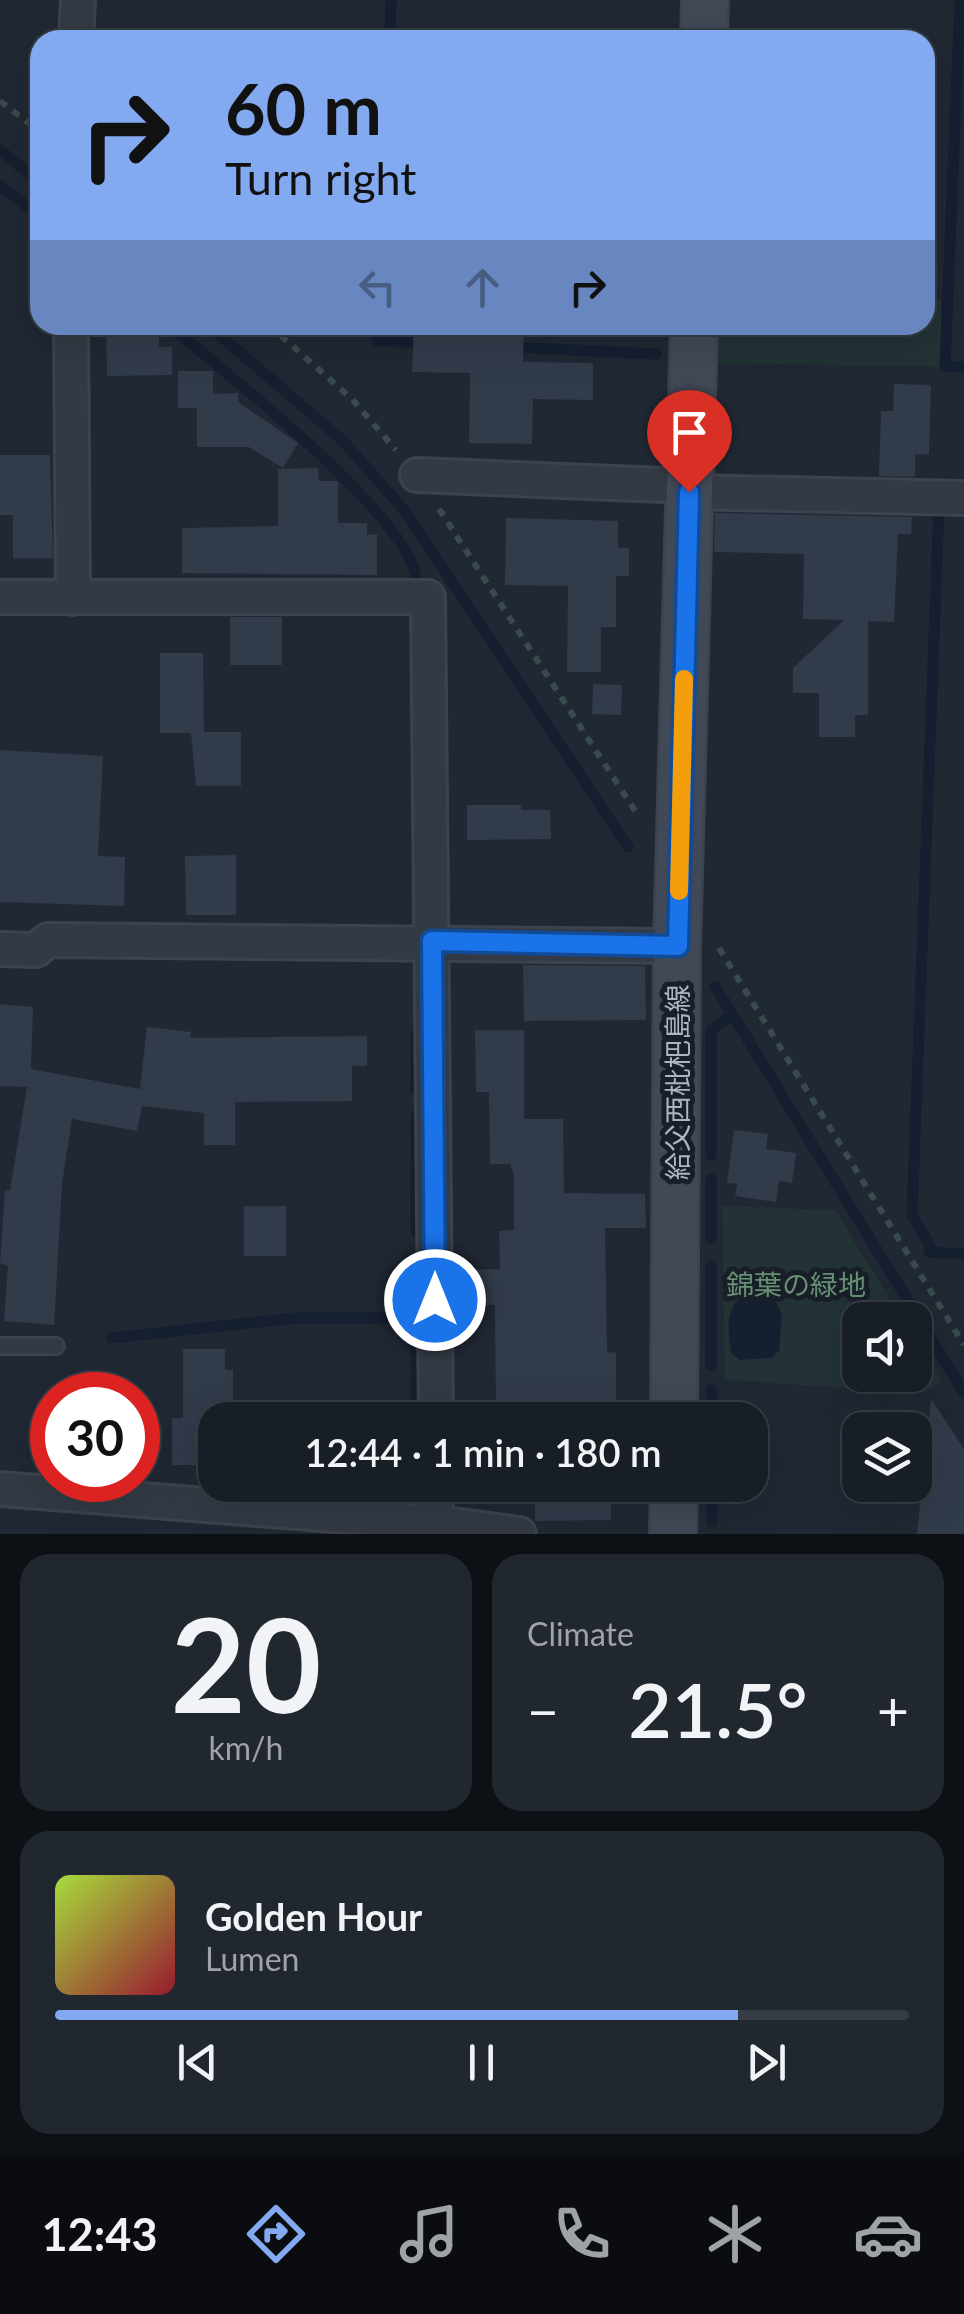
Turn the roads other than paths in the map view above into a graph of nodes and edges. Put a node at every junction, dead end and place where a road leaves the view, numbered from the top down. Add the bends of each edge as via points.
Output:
1 (78, 0) edge
2 (705, 0) edge
3 (76, 30) edge
4 (704, 30) edge
5 (71, 335) edge
6 (694, 335) edge
7 (417, 475) road end
8 (689, 489) junction
9 (964, 498) edge
10 (0, 598) edge
11 (73, 598) junction
12 (432, 941) junction
13 (678, 946) junction
14 (0, 949) edge
15 (0, 1346) edge
16 (56, 1346) dead end
17 (436, 1402) edge
18 (674, 1402) edge
19 (0, 1488) edge
20 (436, 1502) edge
21 (674, 1502) edge
22 (436, 1529) edge
23 (518, 1534) edge
24 (673, 1534) edge

1 - 3 street
2 - 4 main road
5 - 11 street
6 - 8 main road, 給父西枇杷島線
7 - 8 street
8 - 9 street
8 - 13 main road, 給父西枇杷島線
10 - 11 street
11 - 12 street via 428,598
12 - 13 street
12 - 14 street via 48,940 36,950
12 - 17 street
13 - 18 main road, 給父西枇杷島線
15 - 16 lane
19 - 22 street
20 - 22 street
21 - 24 main road
22 - 23 street

